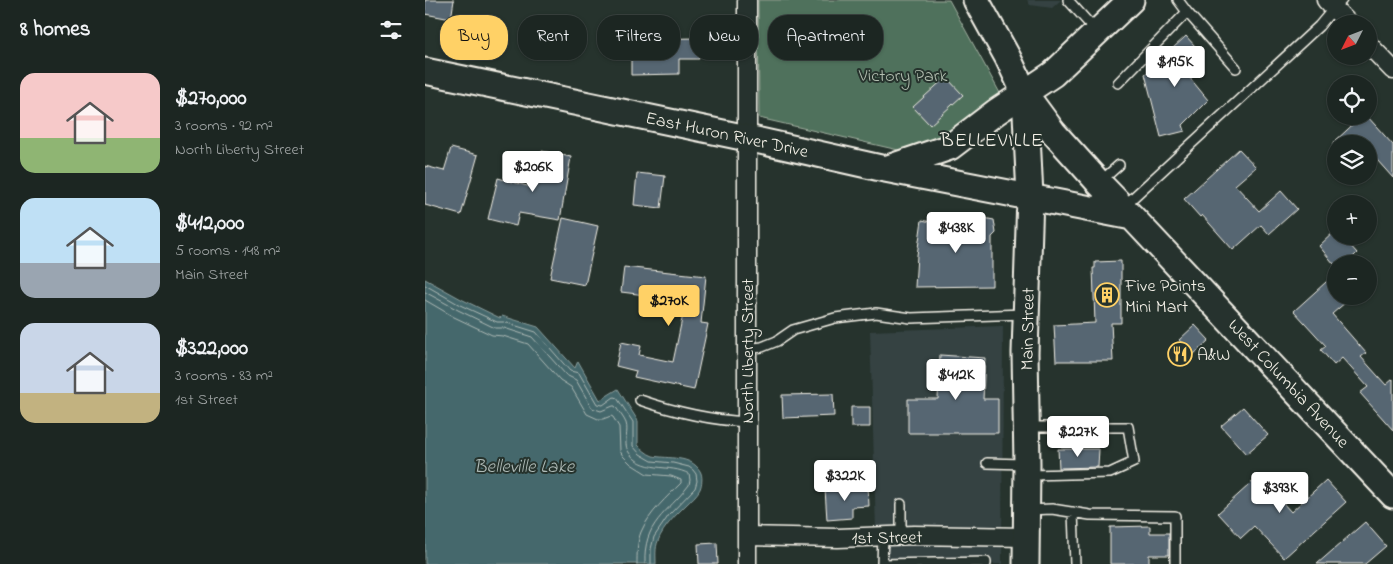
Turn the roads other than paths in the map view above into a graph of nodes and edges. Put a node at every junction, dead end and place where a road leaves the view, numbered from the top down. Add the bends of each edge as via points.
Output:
1 (747, 0) edge
2 (978, 0) edge
3 (1068, 0) edge
4 (1131, 0) edge
5 (1177, 0) edge
6 (1334, 3) edge
7 (1187, 12) junction
8 (1343, 15) edge
9 (1097, 32) junction
10 (1377, 53) edge
11 (1237, 68) dead end
12 (1393, 70) edge
13 (425, 71) edge
14 (1118, 83) dead end
15 (1025, 94) junction
16 (747, 138) junction
17 (1119, 165) dead end
18 (885, 169) junction
19 (1099, 183) junction
20 (1030, 196) junction
21 (1127, 212) junction
22 (1027, 314) junction
23 (747, 349) junction
24 (640, 400) dead end
25 (747, 422) junction
26 (1026, 427) junction
27 (987, 463) dead end
28 (1027, 470) junction
29 (1393, 495) edge
30 (901, 504) dead end
31 (1027, 510) junction
32 (1073, 512) junction
33 (747, 536) junction
34 (883, 536) junction
35 (901, 536) junction
36 (1027, 537) junction
37 (747, 564) edge
38 (881, 564) edge
39 (986, 564) edge
40 (1026, 564) edge
41 (1075, 564) edge
42 (1175, 564) edge

1 - 16 street, North Liberty Street
2 - 15 main road
3 - 9 lane
4 - 9 main road
5 - 7 lane
6 - 8 street
6 - 21 lane via 1319,26
7 - 11 lane
7 - 14 lane
9 - 15 main road via 1053,74
10 - 12 street
13 - 16 main road, East Huron River Drive
15 - 18 main road via 950,147
15 - 19 main road, West Columbia Avenue via 1053,132
15 - 20 main road, Main Street
16 - 18 main road, East Huron River Drive
16 - 23 street, North Liberty Street
17 - 19 lane
18 - 20 main road, East Huron River Drive
19 - 21 main road, West Columbia Avenue
20 - 21 main road, East Huron River Drive
20 - 22 main road, Main Street
21 - 29 main road, West Columbia Avenue
22 - 23 lane via 911,318 876,313 835,318 793,330 762,347
22 - 26 main road, Main Street
23 - 25 street, North Liberty Street
24 - 25 lane via 698,416
25 - 33 street, North Liberty Street
26 - 28 main road, Main Street
26 - 28 lane via 1128,427 1135,462 1110,473
27 - 28 lane
28 - 31 main road, Main Street
30 - 35 lane
31 - 32 lane
31 - 36 main road, Main Street
32 - 41 lane
32 - 42 lane via 1175,516
33 - 34 street, 1st Street
33 - 37 street, North Liberty Street
34 - 35 street, 1st Street
34 - 38 lane
35 - 36 street, 1st Street
36 - 40 main road, Main Street
38 - 39 lane

